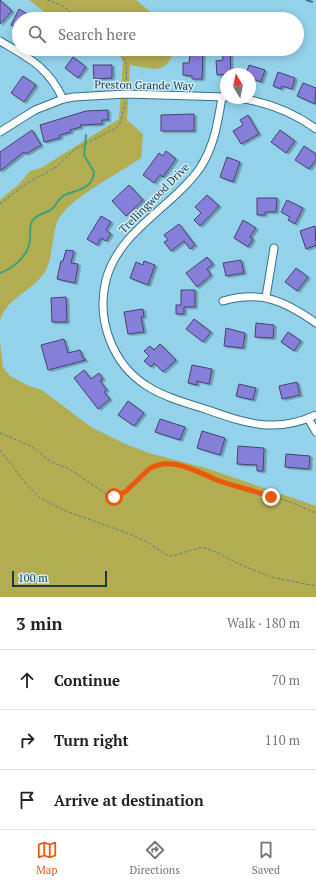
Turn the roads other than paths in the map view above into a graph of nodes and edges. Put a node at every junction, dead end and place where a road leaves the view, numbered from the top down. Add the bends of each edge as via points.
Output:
1 (0, 41) edge
2 (12, 48) edge
3 (24, 56) edge
4 (220, 97) edge
5 (62, 99) junction
6 (256, 101) edge
7 (222, 104) edge
8 (316, 129) edge
9 (0, 132) edge
10 (274, 248) dead end
11 (266, 297) junction
12 (224, 300) dead end
13 (316, 323) edge
14 (316, 415) edge
15 (308, 418) junction
16 (316, 432) edge

1 - 2 street
3 - 5 street via 42,67 53,79
4 - 5 street, Preston Grande Way via 126,94
5 - 9 street, Preston Grande Way via 25,115
6 - 8 street via 279,108
7 - 15 street, Trellingwood Drive via 213,140 200,168 185,186 129,238 116,255 104,289 106,329 125,366 140,381 156,391 257,425 288,424
10 - 11 street
11 - 12 street via 237,297
11 - 13 street via 287,304
14 - 15 street, Trellingwood Drive
15 - 16 street

